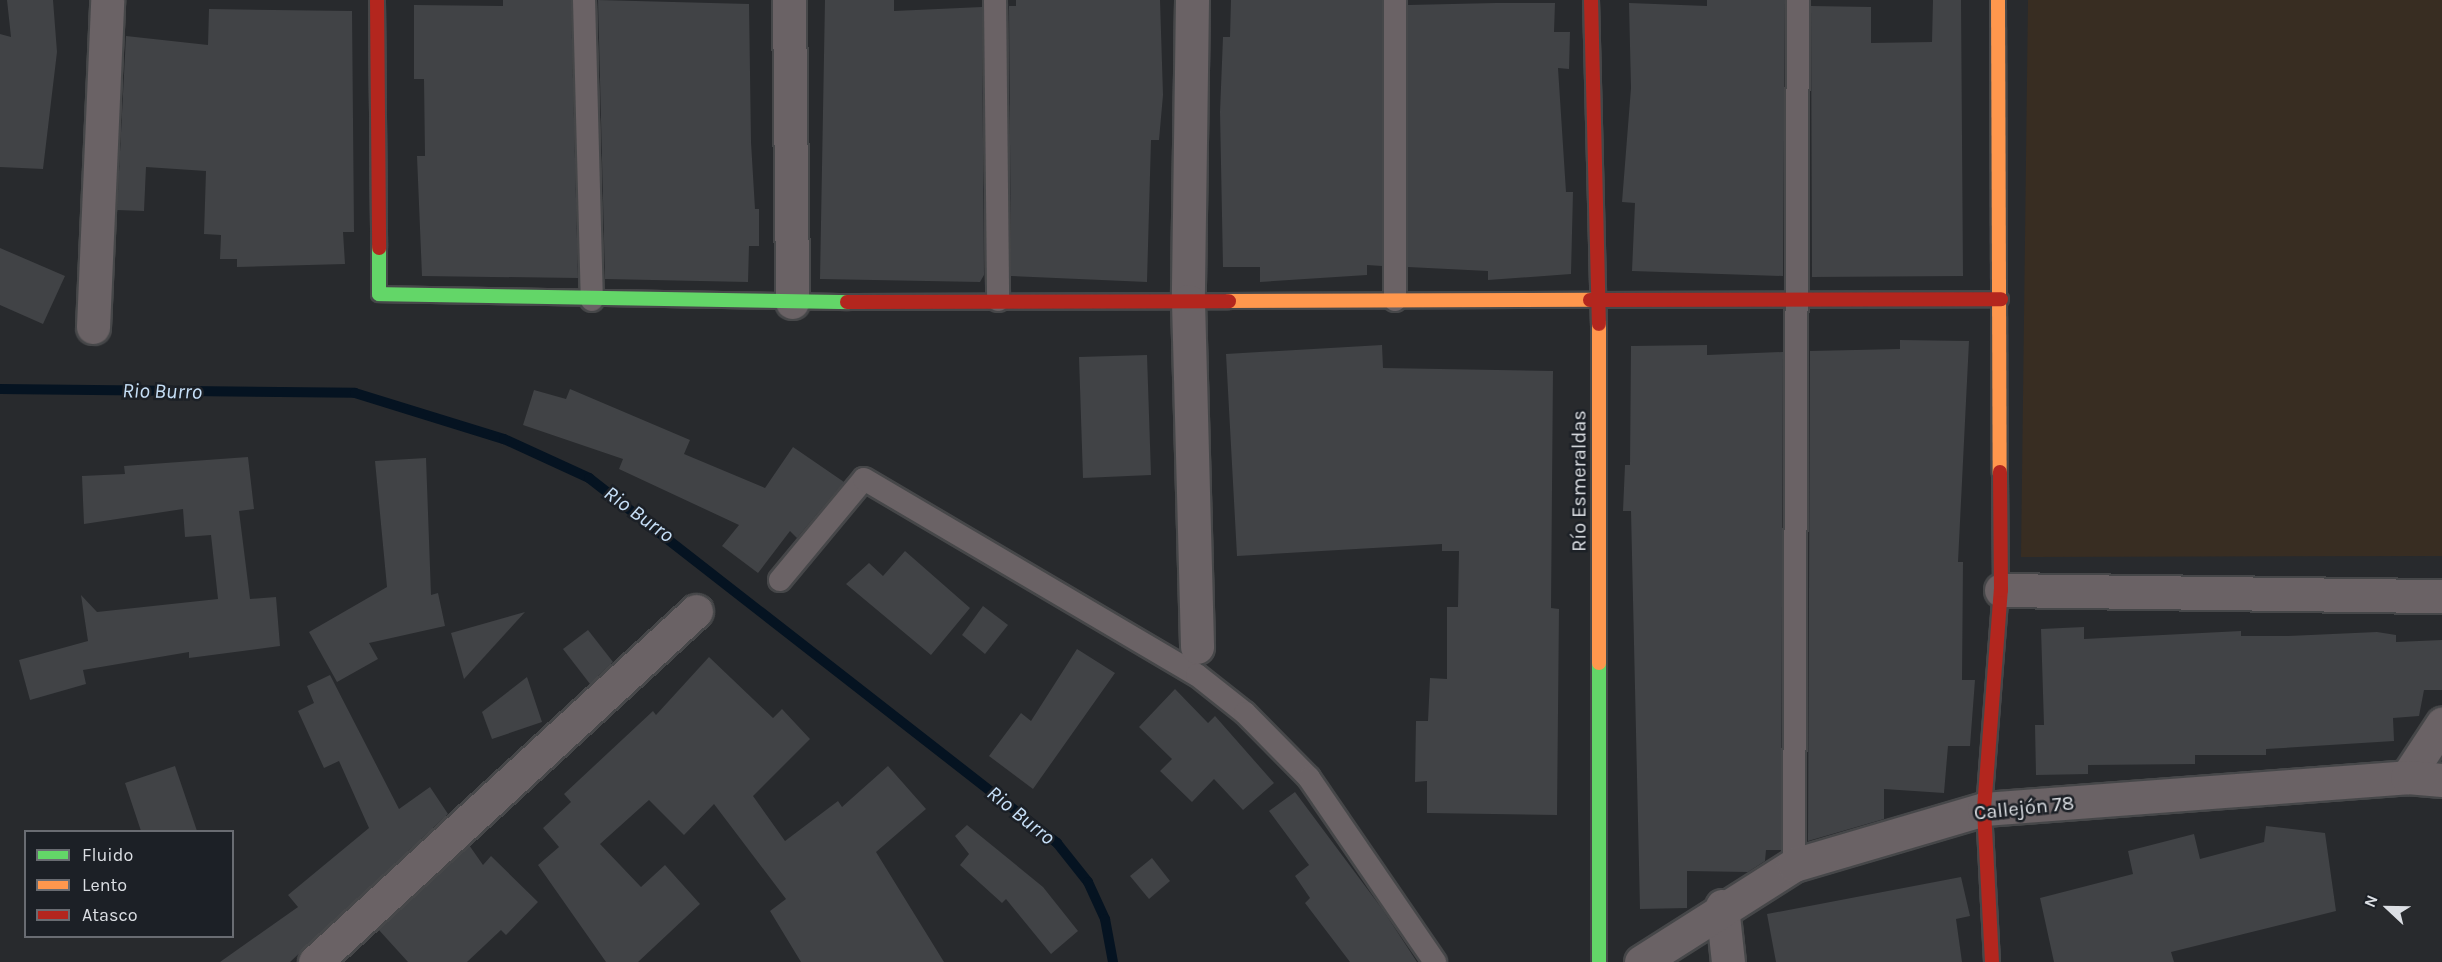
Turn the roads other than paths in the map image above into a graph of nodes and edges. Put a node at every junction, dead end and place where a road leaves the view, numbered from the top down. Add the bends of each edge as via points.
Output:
1 (107, 0) edge
2 (377, 0) edge
3 (584, 0) edge
4 (789, 0) edge
5 (995, 0) edge
6 (1192, 0) edge
7 (1395, 0) edge
8 (1591, 0) edge
9 (1798, 0) edge
10 (1998, 0) edge
11 (1798, 297) junction
12 (1599, 298) junction
13 (2001, 299) junction
14 (592, 300) junction
15 (998, 300) junction
16 (1395, 300) junction
17 (1188, 301) junction
18 (792, 302) junction
19 (93, 327) dead end
20 (780, 580) dead end
21 (2001, 590) junction
22 (2442, 596) edge
23 (696, 611) dead end
24 (1197, 647) dead end
25 (2442, 724) edge
26 (2407, 777) junction
27 (2442, 780) edge
28 (1984, 809) junction
29 (1794, 865) junction
30 (1722, 906) junction
31 (315, 962) edge
32 (1435, 962) edge
33 (1599, 962) edge
34 (1641, 962) edge
35 (1728, 962) edge
36 (1992, 962) edge

1 - 19 street
2 - 14 street via 379,294
3 - 14 lane
4 - 18 street
5 - 15 lane
6 - 17 street
7 - 16 lane
8 - 12 street, Río Esmeraldas
9 - 11 lane
10 - 13 street
11 - 12 street
11 - 13 street
11 - 29 lane
12 - 16 street
12 - 33 street, Río Esmeraldas
13 - 21 street
14 - 18 street
15 - 17 street
15 - 18 street
16 - 17 street
17 - 24 street
20 - 32 lane via 864,479 1197,675 1245,713 1316,787
21 - 22 street
21 - 28 street
23 - 31 street
25 - 26 street
26 - 27 street, Callejón 78
26 - 28 street, Callejón 78
28 - 29 street, Callejón 78
28 - 36 street
29 - 30 street, Callejón 78
30 - 34 street, Callejón 78
30 - 35 street

